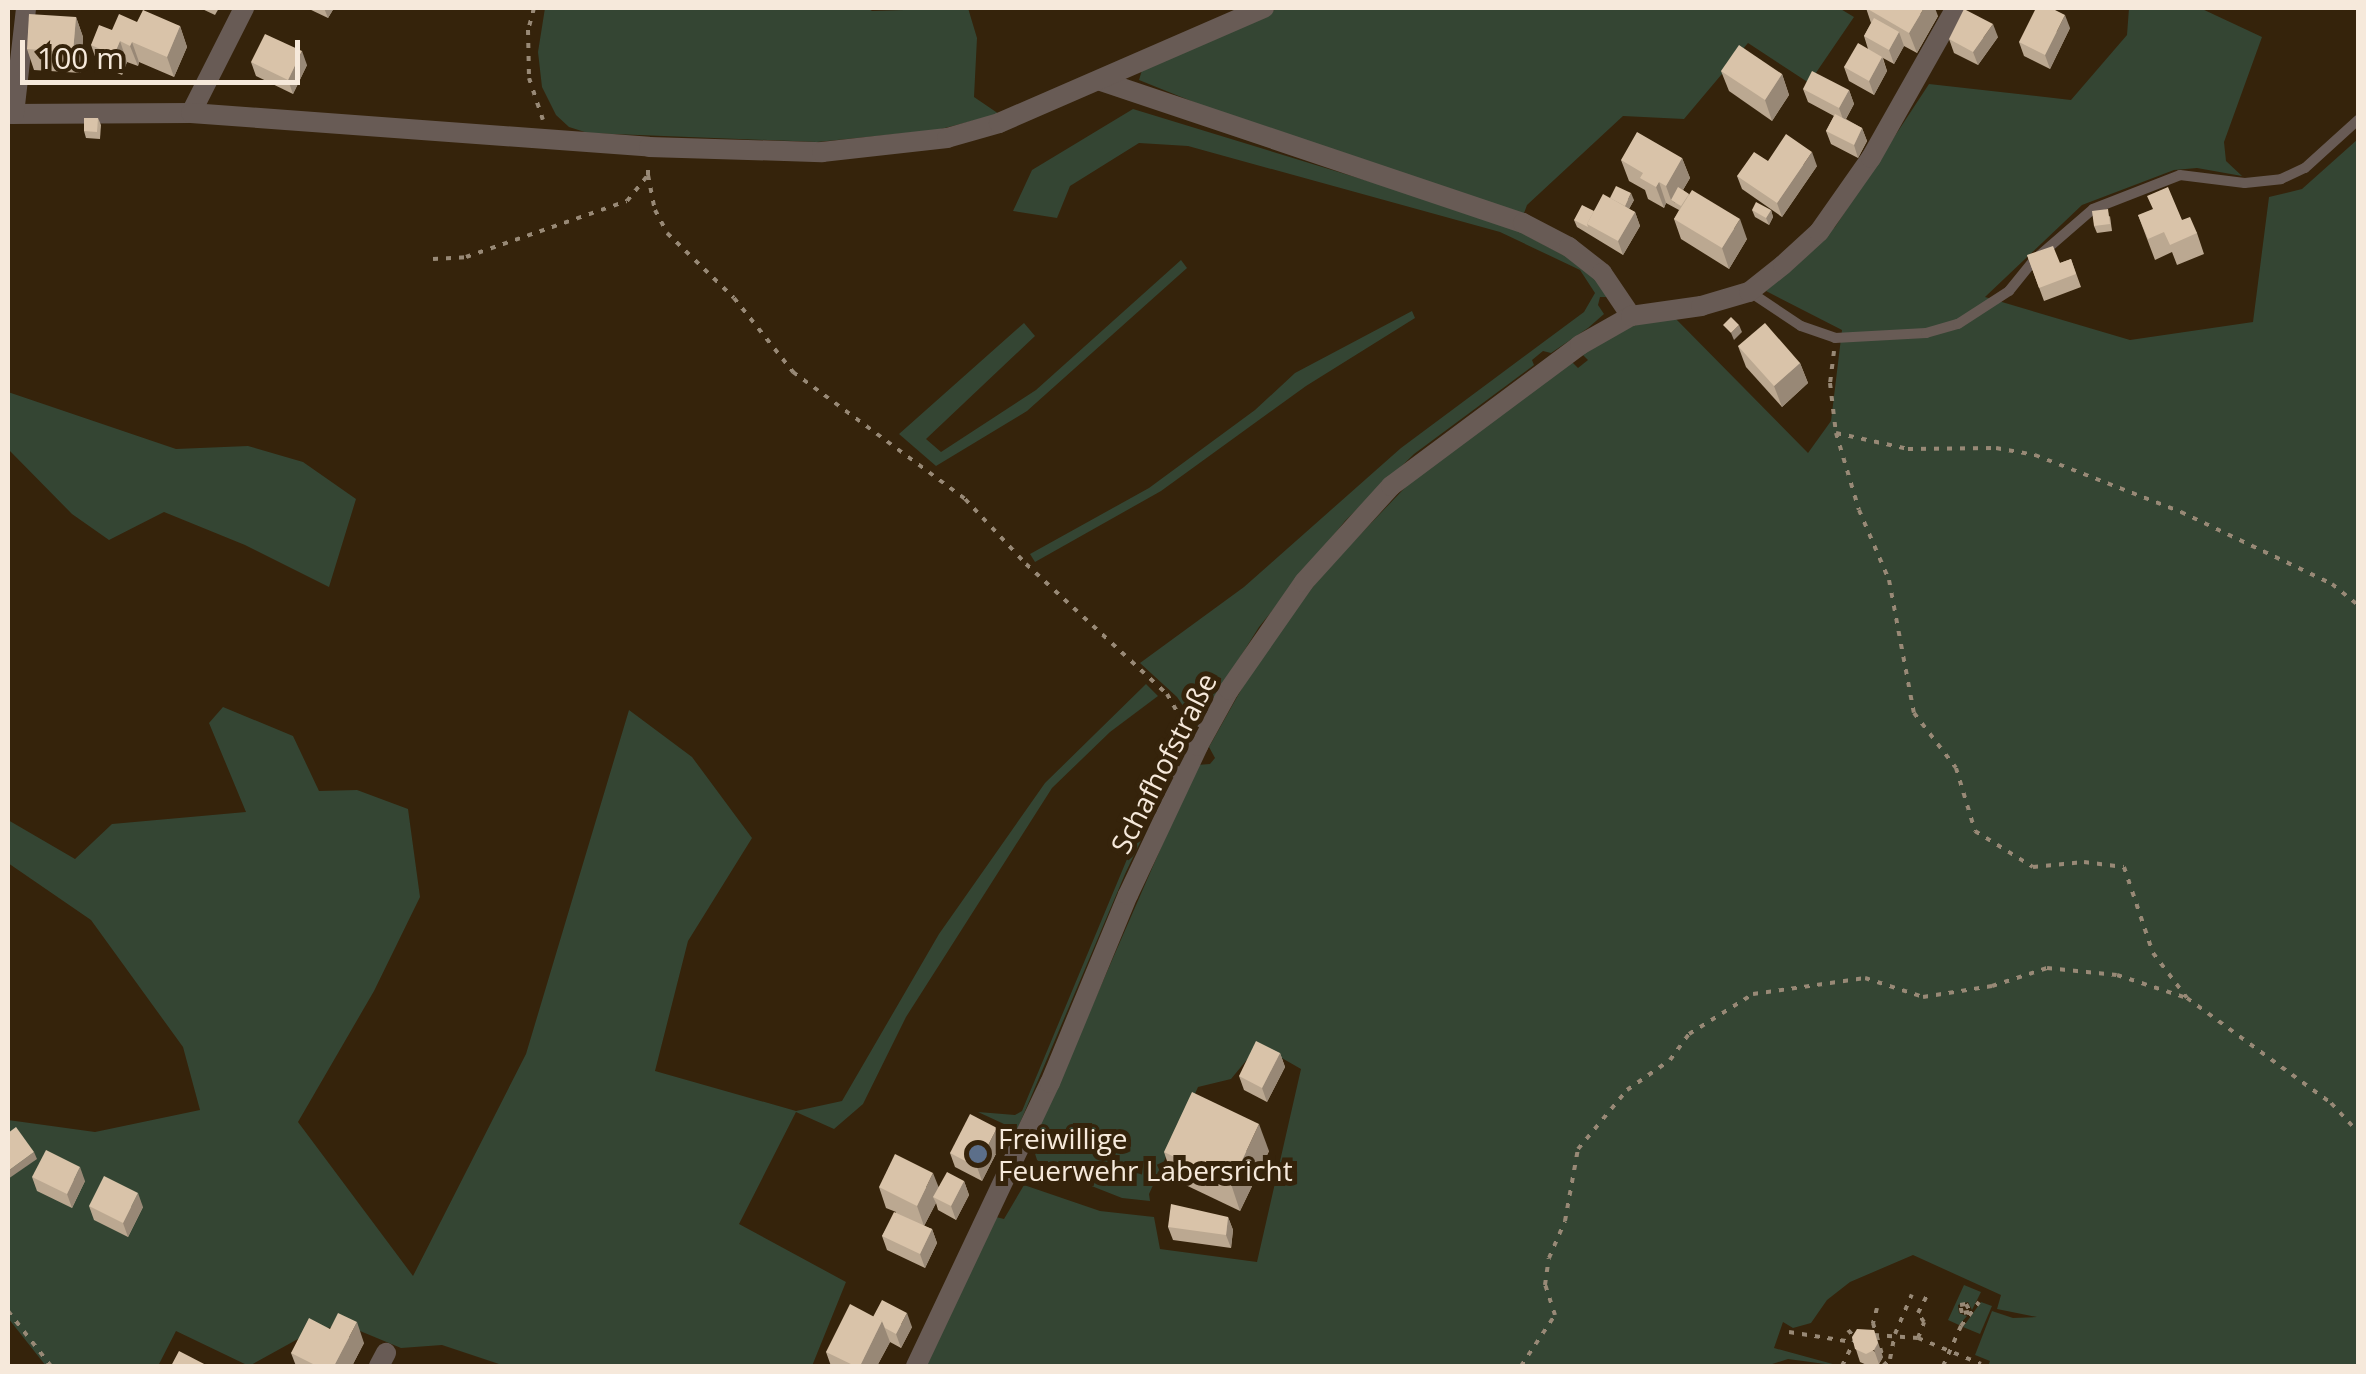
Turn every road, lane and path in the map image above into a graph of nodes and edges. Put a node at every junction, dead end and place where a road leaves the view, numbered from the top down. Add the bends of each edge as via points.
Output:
1 (26, 8) edge
2 (244, 8) edge
3 (534, 8) edge
4 (1264, 8) edge
5 (1956, 8) edge
6 (1102, 81) junction
7 (191, 113) junction
8 (11, 114) edge
9 (2358, 120) edge
10 (544, 140) junction
11 (649, 147) junction
12 (648, 176) junction
13 (433, 259) dead end
14 (1749, 292) junction
15 (1631, 316) junction
16 (1835, 338) junction
17 (1836, 432) junction
18 (2358, 605) edge
19 (1198, 746) junction
20 (2187, 998) junction
21 (2358, 1132) edge
22 (1928, 1292) dead end
23 (1912, 1294) dead end
24 (1979, 1302) dead end
25 (1878, 1308) dead end
26 (8, 1311) edge
27 (1848, 1330) dead end
28 (1789, 1332) dead end
29 (1895, 1334) junction
30 (1877, 1335) junction
31 (1918, 1338) junction
32 (1854, 1341) junction
33 (1950, 1350) junction
34 (1883, 1356) dead end
35 (1890, 1358) junction
36 (1981, 1364) dead end
37 (52, 1366) edge
38 (916, 1366) edge
39 (1521, 1366) edge
40 (1842, 1366) edge
41 (1883, 1366) edge
42 (1896, 1366) edge
43 (1943, 1366) edge

1 - 8 street
2 - 7 street
3 - 10 path via 529,78
4 - 6 street
5 - 14 street via 1898,115 1836,208 1803,247
6 - 11 street via 947,138 822,152
6 - 15 street via 1523,223 1602,273
7 - 8 street
7 - 10 street
9 - 16 lane via 2304,168 2281,179 2244,183 2180,175 2092,210 2009,291 1958,324 1926,333
10 - 11 street
11 - 12 path
12 - 13 path via 628,202 466,257
12 - 19 path via 667,232 734,298 793,372 964,499 1167,694
14 - 15 street
14 - 16 lane
15 - 19 street, Schafhofstraße via 1548,367 1391,486 1293,596
16 - 17 path via 1830,382
17 - 18 path via 1908,448 1996,448 2035,456 2181,512 2332,584
17 - 20 path via 1889,580 1914,713 1956,768 1975,831 2034,866 2084,862 2124,868 2154,953
19 - 38 street, Schafhofstraße
20 - 21 path via 2331,1103
20 - 39 path via 2117,975 2047,968 1924,997 1865,978 1753,994 1689,1034 1670,1060 1627,1090 1578,1149 1564,1222 1548,1258 1545,1285 1555,1315
22 - 31 path
23 - 29 path
24 - 33 path
25 - 30 path
26 - 37 path
27 - 32 path
28 - 32 path
29 - 30 path
29 - 31 path
29 - 35 path
30 - 32 path
30 - 34 path
31 - 33 path
32 - 40 path
33 - 36 path
33 - 43 path
35 - 41 path
35 - 42 path

